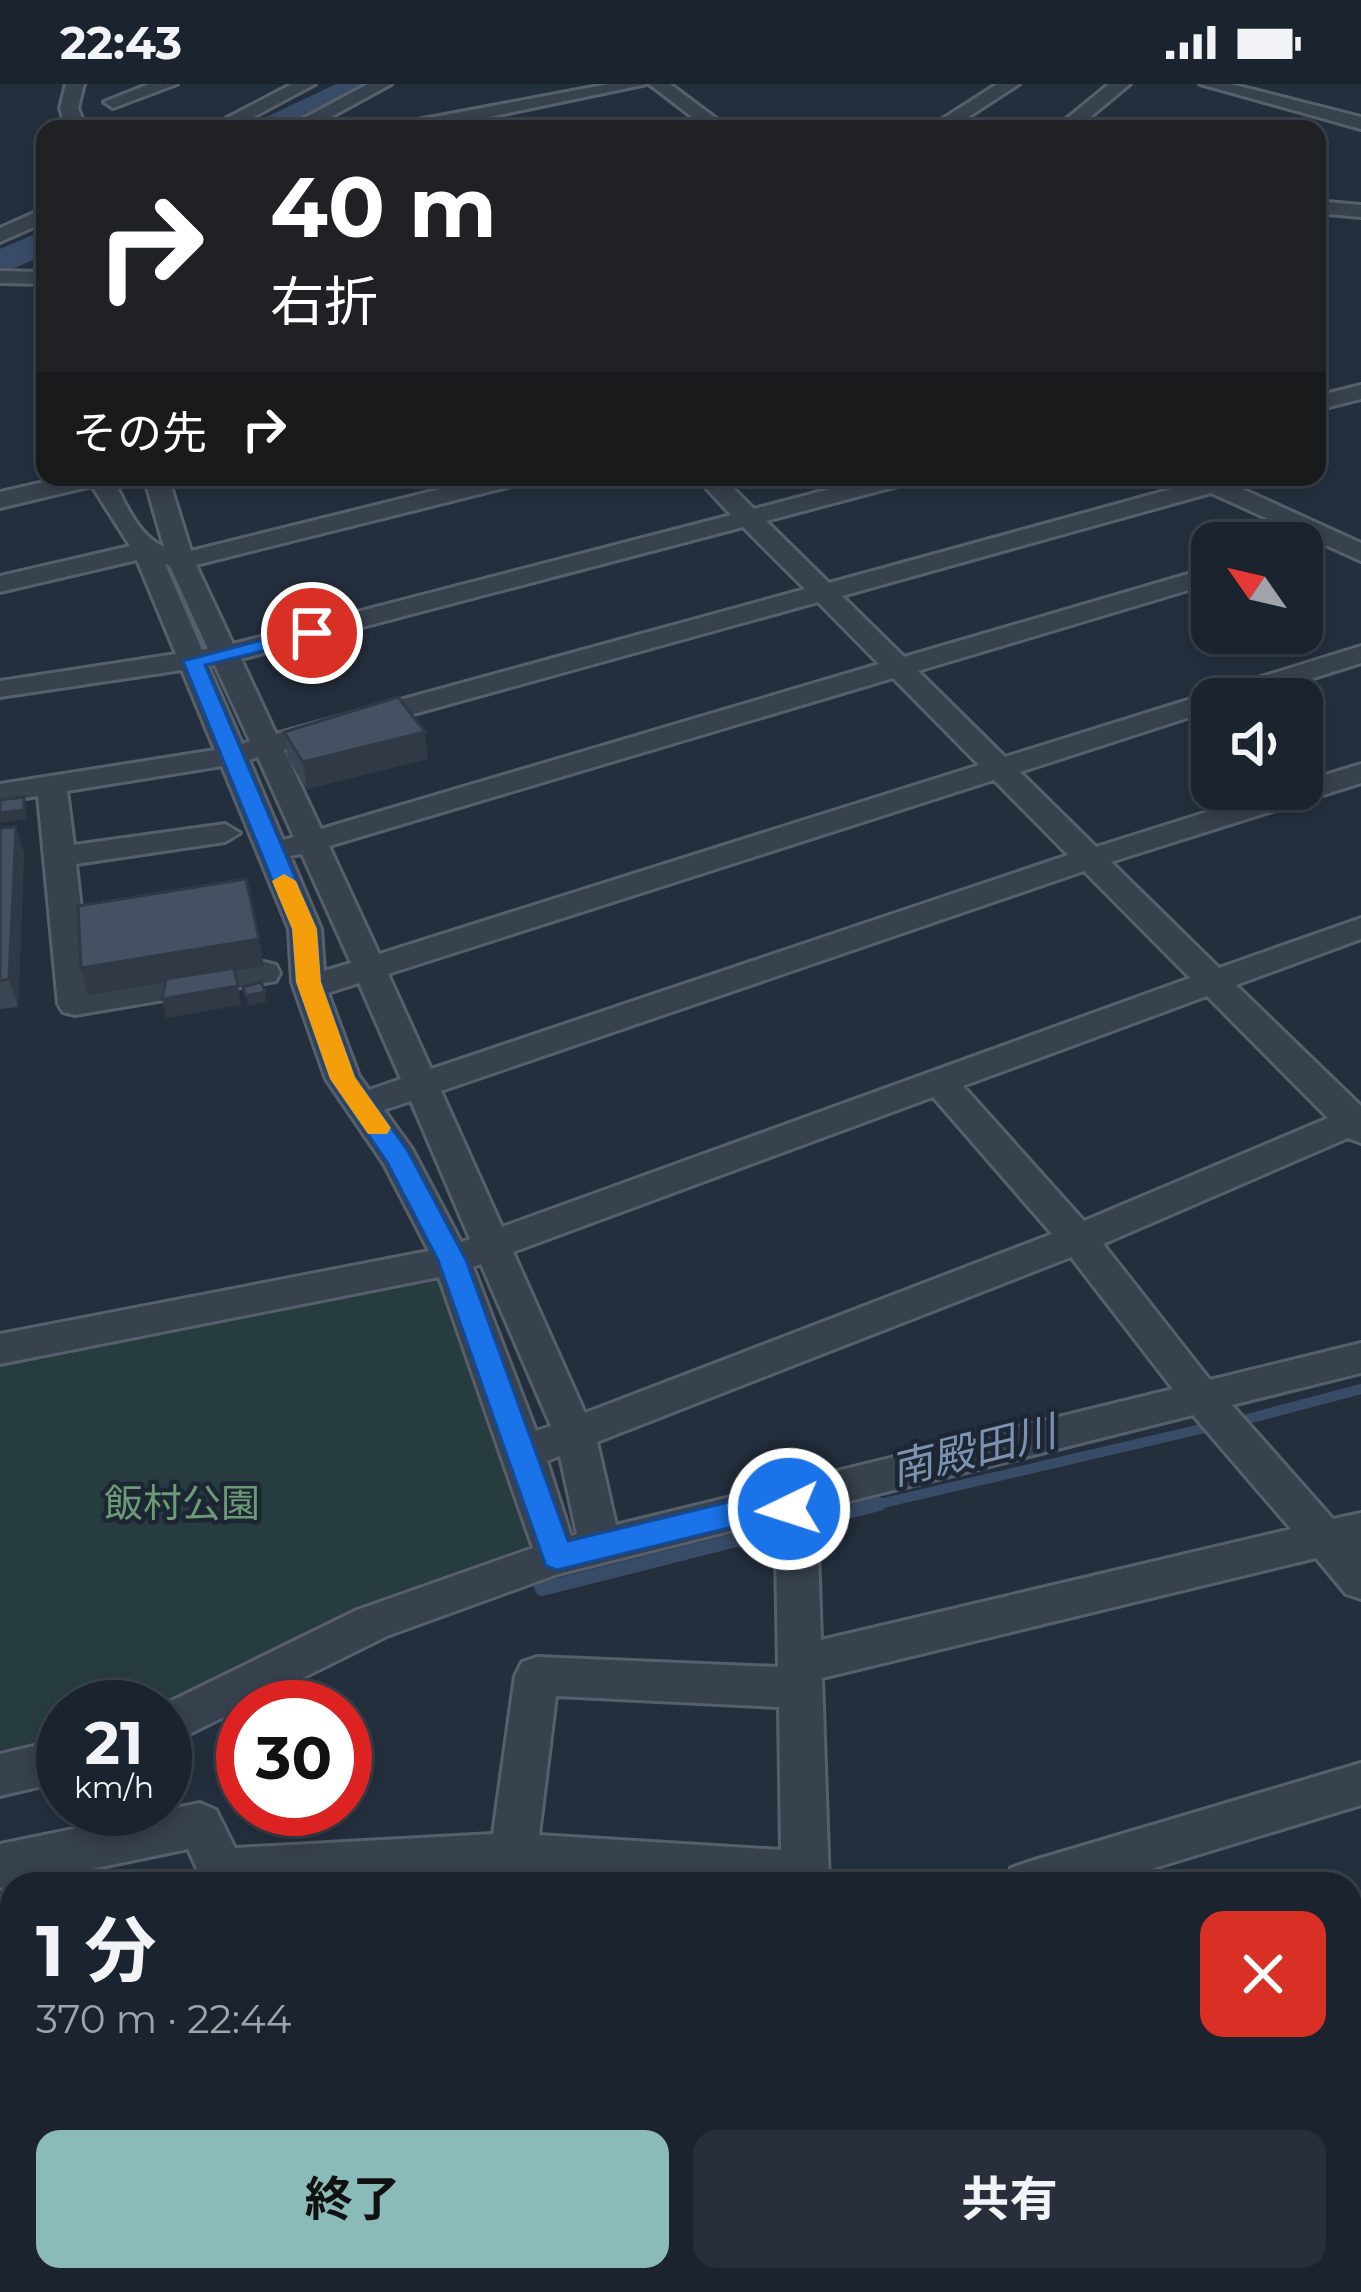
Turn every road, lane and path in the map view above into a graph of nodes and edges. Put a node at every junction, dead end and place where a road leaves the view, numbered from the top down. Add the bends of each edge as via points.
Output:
1 (75, 84) edge
2 (168, 84) edge
3 (382, 84) edge
4 (638, 84) edge
5 (658, 84) edge
6 (1010, 84) edge
7 (1121, 84) edge
8 (1208, 84) edge
9 (308, 85) edge
10 (1259, 88) edge
11 (112, 93) edge
12 (330, 106) junction
13 (73, 120) edge
14 (236, 120) edge
15 (308, 120) edge
16 (345, 120) edge
17 (450, 120) edge
18 (708, 120) edge
19 (952, 120) edge
20 (1075, 120) edge
21 (1361, 123) edge
22 (1326, 208) edge
23 (1361, 212) edge
24 (36, 218) edge
25 (0, 236) edge
26 (0, 277) edge
27 (36, 278) edge
28 (1361, 392) edge
29 (1326, 401) edge
30 (60, 486) edge
31 (103, 486) edge
32 (159, 486) edge
33 (483, 486) edge
34 (717, 486) edge
35 (870, 486) edge
36 (1188, 486) edge
37 (1216, 486) edge
38 (0, 500) edge
39 (749, 518) junction
40 (1332, 539) junction
41 (1323, 542) edge
42 (146, 550) junction
43 (1361, 553) edge
44 (181, 561) junction
45 (1191, 581) edge
46 (0, 584) edge
47 (824, 593) junction
48 (1361, 654) edge
49 (209, 658) junction
50 (898, 668) junction
51 (1285, 678) edge
52 (0, 689) edge
53 (1191, 708) edge
54 (266, 745) junction
55 (230, 756) junction
56 (998, 768) junction
57 (1361, 772) edge
58 (52, 785) junction
59 (0, 793) edge
60 (225, 833) dead end
61 (311, 841) junction
62 (272, 853) junction
63 (61, 856) junction
64 (1089, 859) junction
65 (1361, 928) edge
66 (368, 968) junction
67 (264, 973) dead end
68 (1210, 980) junction
69 (310, 986) junction
70 (938, 1081) junction
71 (421, 1085) junction
72 (362, 1105) junction
73 (1358, 1123) edge
74 (1078, 1239) junction
75 (490, 1246) junction
76 (452, 1260) junction
77 (0, 1349) edge
78 (1361, 1358) edge
79 (1217, 1415) junction
80 (575, 1434) junction
81 (524, 1453) junction
82 (790, 1517) junction
83 (1344, 1534) edge
84 (600, 1546) junction
85 (557, 1557) junction
86 (1361, 1580) edge
87 (802, 1676) junction
88 (192, 1712) edge
89 (36, 1766) edge
90 (0, 1775) edge
91 (1361, 1784) edge
92 (512, 1855) junction
93 (0, 1866) edge
94 (720, 1872) edge
95 (805, 1872) edge
96 (1068, 1872) edge

1 - 13 street
2 - 11 street
3 - 12 street
4 - 17 street
5 - 18 street
6 - 19 street
7 - 20 street
8 - 10 street
9 - 12 street
9 - 14 street
10 - 21 street
12 - 15 street
12 - 16 street
22 - 23 street
24 - 25 street
26 - 27 street
28 - 29 street
30 - 38 street
31 - 42 street
32 - 44 street
33 - 44 street
34 - 39 street
35 - 39 street
36 - 47 street
37 - 40 street
39 - 47 street
39 - 49 street
40 - 41 street
40 - 43 street
42 - 44 street
42 - 46 street
42 - 49 street
44 - 49 street
45 - 50 street
47 - 50 street
47 - 54 street
48 - 51 street
49 - 52 street
49 - 54 street
49 - 55 street
50 - 56 street
50 - 61 street
53 - 56 street
54 - 55 street
54 - 61 street
55 - 58 street
55 - 62 street
56 - 64 street
56 - 66 street
57 - 64 street
58 - 59 street
58 - 63 street
60 - 63 street
61 - 62 street
61 - 66 street
62 - 69 street via 304,929
63 - 67 street via 80,920 75,1004
64 - 68 street
64 - 71 street
65 - 68 street
66 - 69 street
66 - 71 street
68 - 70 street
68 - 73 street
69 - 72 street via 343,1079
70 - 74 street
70 - 75 street
71 - 72 street
71 - 75 street
72 - 76 street
73 - 74 street
74 - 79 street
74 - 80 street
75 - 76 street
75 - 80 street
76 - 77 street
76 - 81 street
78 - 79 street
79 - 82 street
79 - 83 street
80 - 81 street
80 - 84 street
81 - 85 street
82 - 84 street
82 - 87 street
83 - 86 street
83 - 87 street
84 - 85 street
85 - 88 street via 372,1622
87 - 92 street via 537,1676
87 - 95 street
89 - 90 street
91 - 96 street
92 - 93 street via 222,1871 200,1825
92 - 94 street

